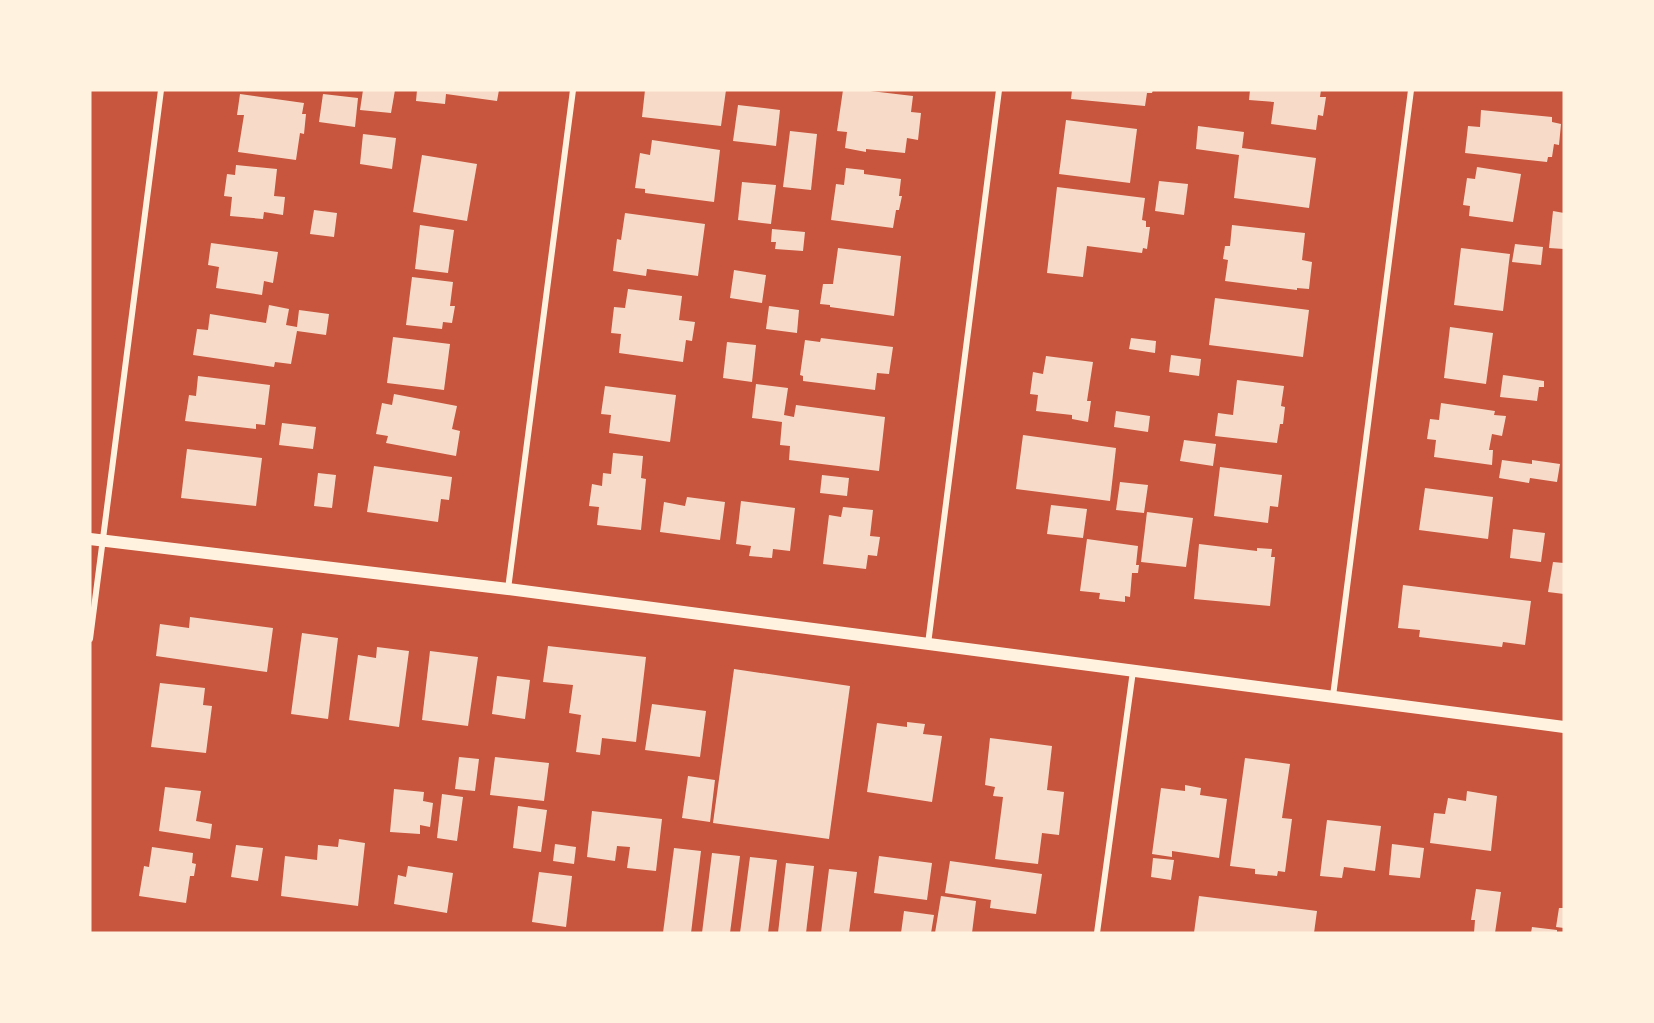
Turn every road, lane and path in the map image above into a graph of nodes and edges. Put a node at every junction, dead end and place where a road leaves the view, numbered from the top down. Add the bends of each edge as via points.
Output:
1 (161, 90) edge
2 (573, 90) edge
3 (999, 90) edge
4 (1411, 90) edge
5 (96, 540) edge
6 (508, 589) junction
7 (90, 639) edge
8 (928, 644) junction
9 (1133, 671) junction
10 (1333, 698) junction
11 (1564, 728) edge
12 (1097, 933) edge

1 - 5 street
2 - 6 street
3 - 8 street
4 - 10 street
5 - 6 main road
5 - 7 street
6 - 8 main road
8 - 9 main road
9 - 10 main road
9 - 12 street
10 - 11 main road

